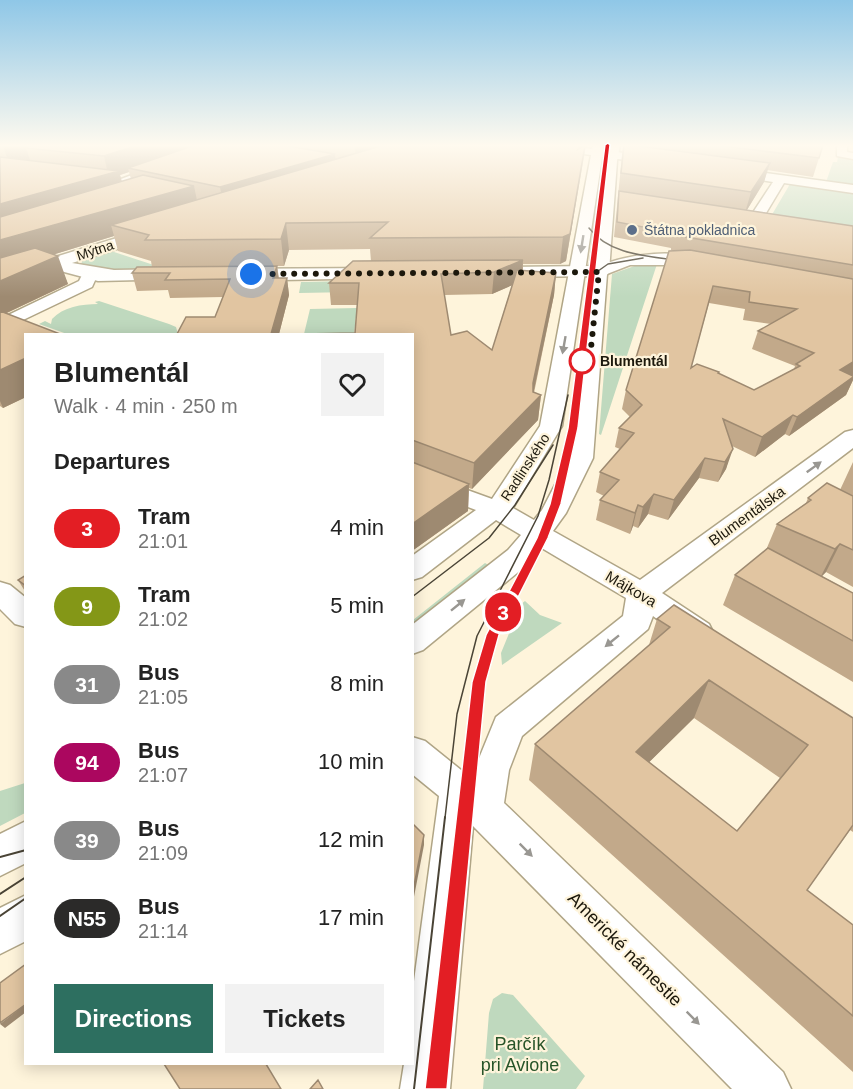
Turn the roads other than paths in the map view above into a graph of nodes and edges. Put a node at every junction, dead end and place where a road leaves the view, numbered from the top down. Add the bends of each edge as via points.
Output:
1 (773, 196) edge
2 (607, 197) joint
3 (736, 217) edge
4 (171, 226) edge
5 (602, 240) junction
6 (685, 260) junction
7 (58, 263) junction
8 (705, 264) edge
9 (577, 272) junction
10 (599, 272) junction
11 (493, 273) edge
12 (400, 274) edge
13 (195, 275) edge
14 (217, 275) edge
15 (89, 276) junction
16 (0, 280) edge
17 (0, 326) edge
18 (24, 333) edge
19 (853, 437) edge
20 (414, 478) edge
21 (496, 509) junction
22 (536, 534) junction
23 (414, 569) edge
24 (0, 592) edge
25 (655, 592) junction
26 (24, 614) edge
27 (414, 640) edge
28 (718, 645) edge
29 (414, 754) edge
30 (471, 799) junction
31 (24, 841) edge
32 (0, 856) edge
33 (425, 1089) edge
34 (766, 1089) edge

1 - 3 street via 761,221
2 - 5 main road, Radlinského
2 -> 9 street, Radlinského
4 - 7 main road, Mýtna
5 - 6 street via 626,249
5 - 10 main road, Radlinského
6 - 8 street
6 - 10 street via 632,261
7 - 15 main road
7 - 16 main road, Mýtna
9 - 10 main road
9 - 11 main road
9 -> 21 street, Radlinského via 551,426 508,497
10 - 22 street, Radlinského via 581,458 553,513
12 - 14 main road
13 - 15 main road
15 - 17 street via 86,284
17 - 18 street
25 -> 19 street, Blumentálska
20 - 21 street, Májkova
21 - 22 street, Májkova
21 - 23 street, Radlinského
22 - 25 street, Májkova
27 -> 22 street, Radlinského via 518,557
24 - 26 street
25 - 28 street, Májkova
25 -> 30 street via 637,621 508,727 491,770
29 - 30 street, Americké námestie
30 - 33 street
30 -> 34 street, Americké námestie
31 - 32 street

